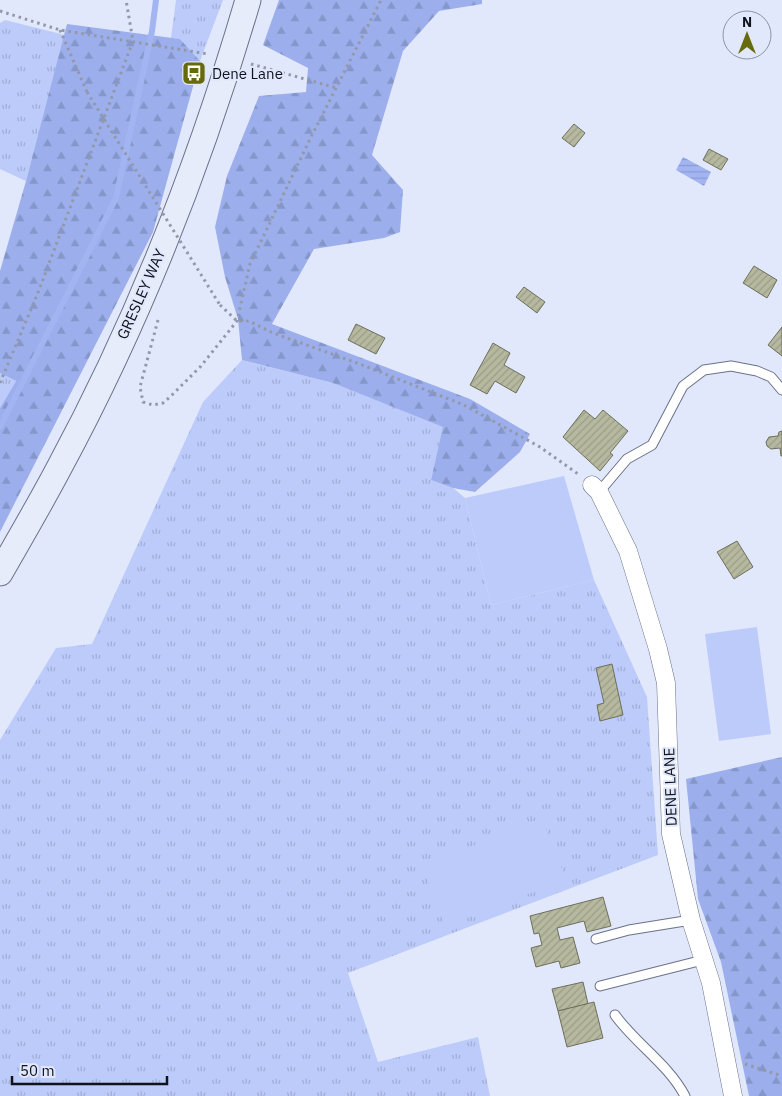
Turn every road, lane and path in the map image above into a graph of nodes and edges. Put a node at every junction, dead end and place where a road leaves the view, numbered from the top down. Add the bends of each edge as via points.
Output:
1 (126, 0) edge
2 (248, 0) edge
3 (381, 0) edge
4 (0, 12) edge
5 (60, 30) junction
6 (133, 41) junction
7 (182, 49) dead end
8 (231, 59) junction
9 (337, 88) junction
10 (159, 316) dead end
11 (237, 321) junction
12 (0, 383) edge
13 (782, 390) edge
14 (596, 489) junction
15 (0, 573) edge
16 (691, 920) junction
17 (596, 939) dead end
18 (703, 960) junction
19 (600, 986) dead end
20 (615, 1015) dead end
21 (727, 1058) junction
22 (782, 1076) edge
23 (685, 1096) edge
24 (733, 1096) edge

1 - 6 path
2 - 8 street, GRESLEY WAY
3 - 9 path
4 - 5 path
5 - 6 path
5 - 11 path, bridge via 87,92 220,305
6 - 7 path
6 - 12 path
8 - 9 path
8 - 15 street, GRESLEY WAY via 149,278 64,459
9 - 11 path via 250,264
10 - 11 path via 140,387 143,402 153,405 170,397 201,366
11 - 14 path via 249,322 358,362 464,405 540,447
13 - 14 lane via 771,377 750,369 731,366 704,370 683,386 652,445 627,460
14 - 16 street, DENE LANE via 628,551 666,683 671,834
16 - 17 lane
16 - 18 street, DENE LANE
18 - 19 lane
18 - 21 street, DENE LANE via 711,982
20 - 23 lane via 630,1035 668,1071
21 - 22 path
21 - 24 street, DENE LANE

